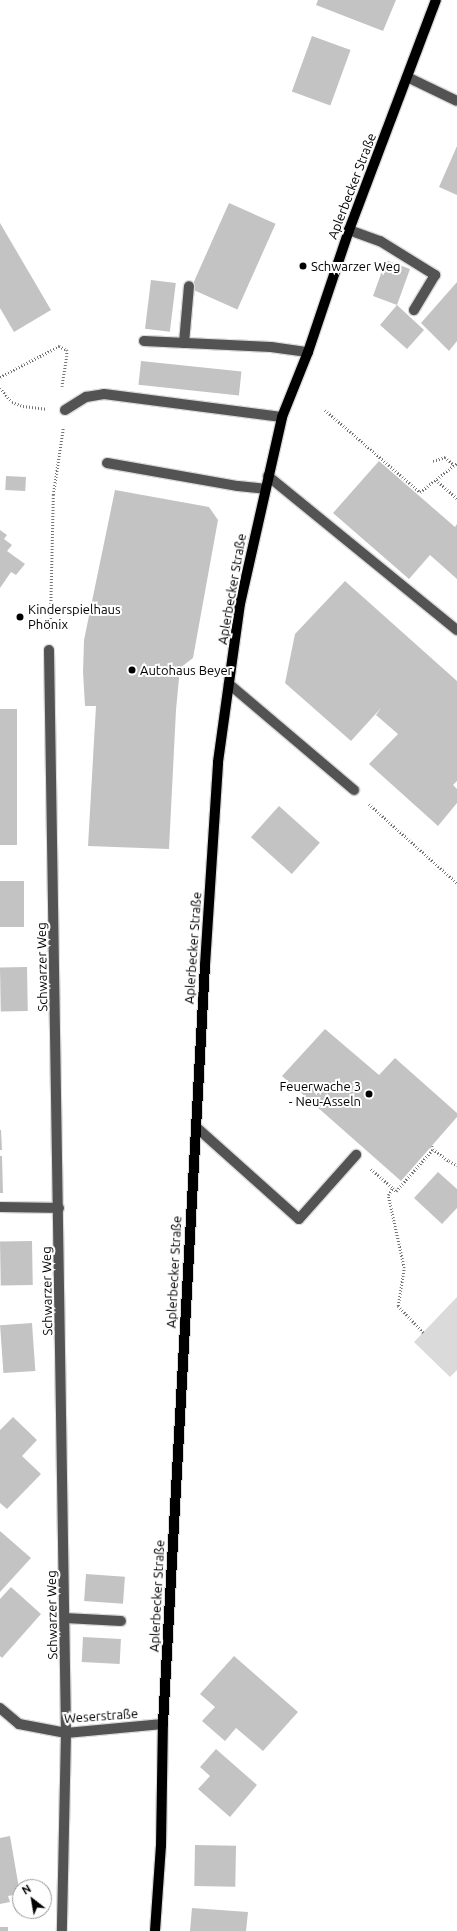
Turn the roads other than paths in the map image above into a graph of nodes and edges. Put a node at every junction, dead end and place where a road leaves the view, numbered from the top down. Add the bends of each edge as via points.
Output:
1 (436, 0) edge
2 (407, 77) junction
3 (457, 101) edge
4 (349, 230) junction
5 (189, 286) dead end
6 (414, 310) dead end
7 (144, 341) dead end
8 (184, 343) junction
9 (308, 352) junction
10 (64, 410) road end
11 (282, 417) junction
12 (107, 463) dead end
13 (268, 476) junction
14 (265, 488) junction
15 (457, 630) edge
16 (49, 650) road end
17 (229, 684) junction
18 (354, 790) road end
19 (196, 1127) junction
20 (356, 1155) road end
21 (0, 1207) edge
22 (59, 1208) junction
23 (65, 1618) junction
24 (121, 1621) dead end
25 (0, 1708) edge
26 (163, 1724) junction
27 (66, 1733) junction
28 (62, 1931) edge
29 (155, 1931) edge

1 - 2 main road, Aplerbecker Straße
2 - 3 street
2 - 4 main road, Aplerbecker Straße
4 - 6 street via 380,240 435,275
4 - 9 main road, Aplerbecker Straße
5 - 8 street
7 - 8 street
8 - 9 street via 271,347
9 - 11 main road, Aplerbecker Straße
10 - 11 street via 86,397 104,394
11 - 13 main road, Aplerbecker Straße
12 - 14 street via 238,486
13 - 14 main road, Aplerbecker Straße
13 - 15 street
14 - 17 main road, Aplerbecker Straße via 240,604
16 - 22 street, Schwarzer Weg
17 - 18 street
17 - 19 main road, Aplerbecker Straße via 218,762
19 - 20 street via 299,1219
19 - 26 main road, Aplerbecker Straße
21 - 22 street
22 - 23 street, Schwarzer Weg
23 - 24 street
23 - 27 street, Schwarzer Weg
25 - 27 street, Weserstraße via 19,1724
26 - 27 street, Weserstraße
26 - 29 main road, Aplerbecker Straße via 161,1846
27 - 28 street, Schwarzer Weg

